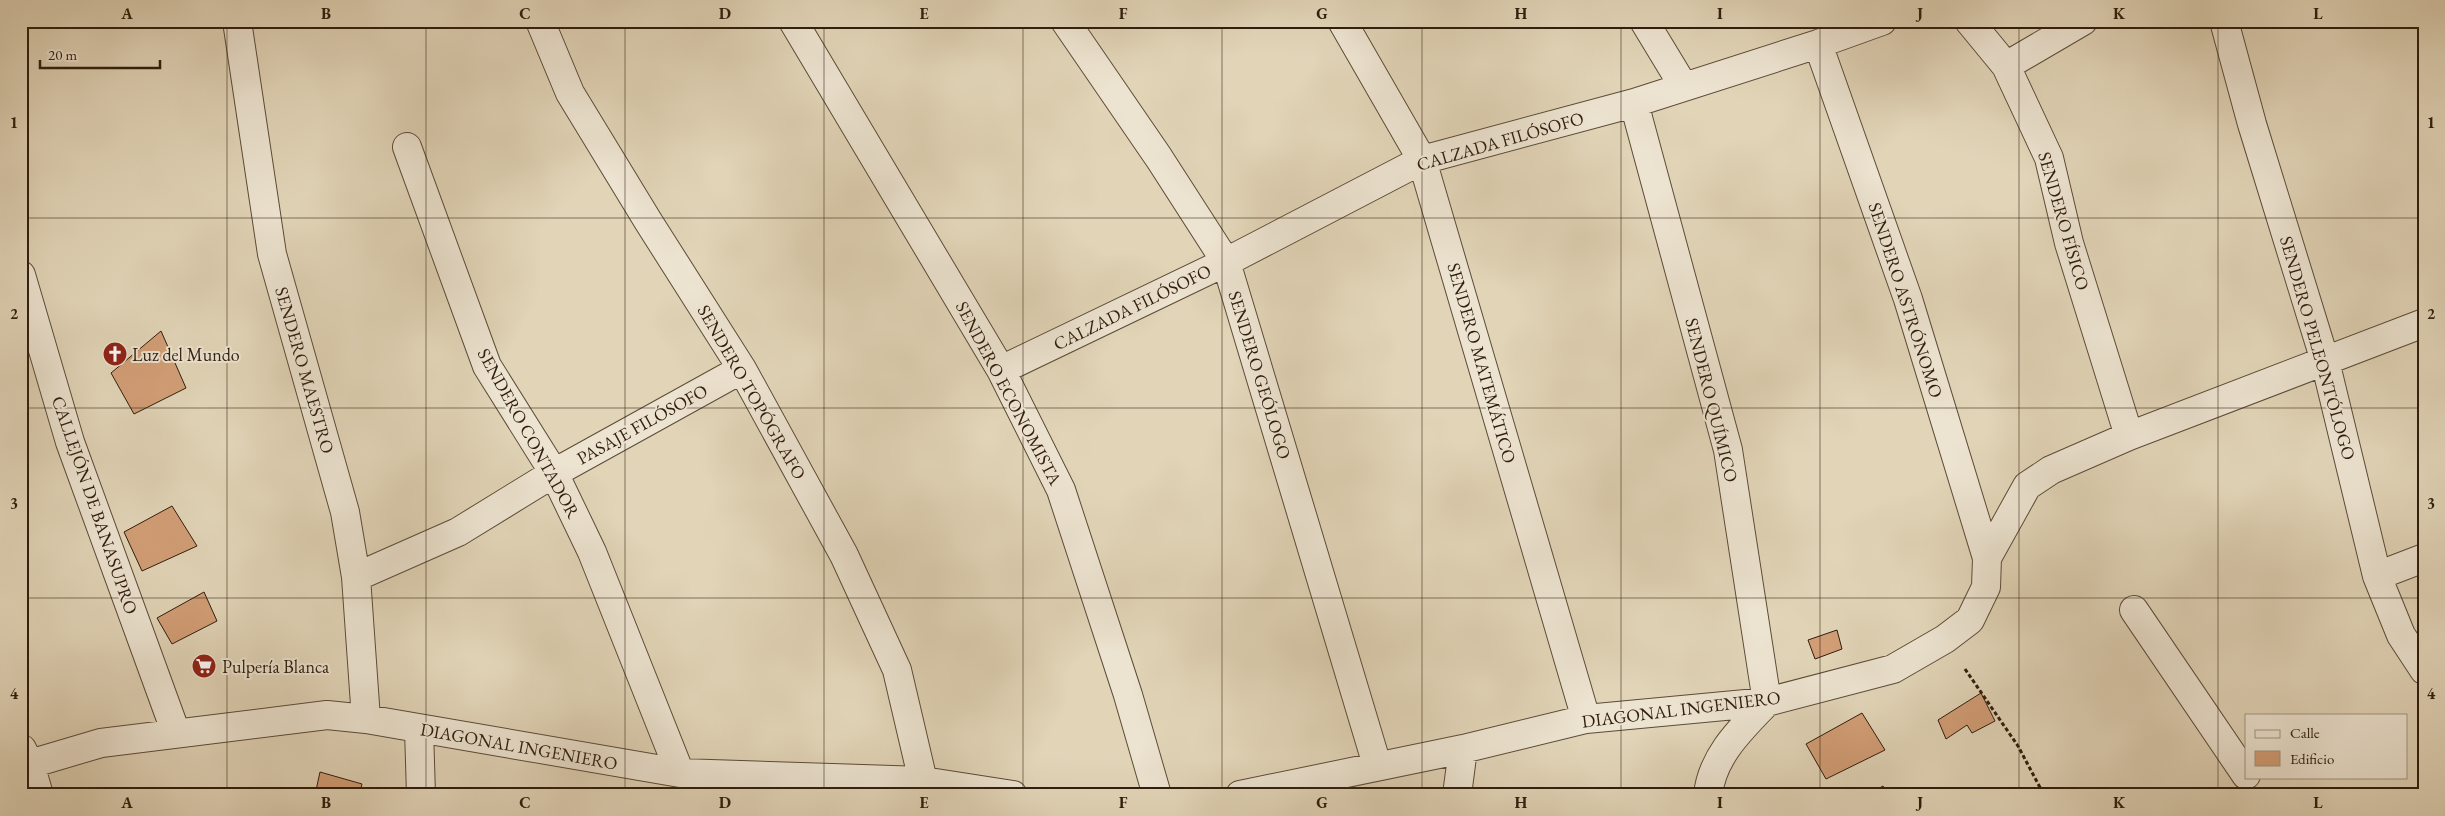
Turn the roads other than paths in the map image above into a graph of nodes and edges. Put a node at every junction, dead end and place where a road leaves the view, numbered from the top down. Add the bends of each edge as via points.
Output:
1 (237, 21) edge
2 (540, 21) edge
3 (793, 21) edge
4 (1065, 21) edge
5 (1342, 21) edge
6 (1644, 21) edge
7 (1882, 21) edge
8 (1968, 21) edge
9 (2083, 21) edge
10 (2224, 21) edge
11 (1818, 44) junction
12 (2006, 66) junction
13 (1684, 87) junction
14 (1634, 102) junction
15 (407, 147) dead end
16 (1422, 160) junction
17 (1226, 262) junction
18 (21, 275) edge
19 (2424, 323) edge
20 (2325, 361) junction
21 (742, 369) junction
22 (1001, 370) junction
23 (2129, 436) junction
24 (554, 473) junction
25 (1987, 558) junction
26 (2424, 558) edge
27 (2377, 576) junction
28 (356, 577) junction
29 (2134, 610) dead end
30 (2424, 670) edge
31 (1767, 702) junction
32 (366, 719) junction
33 (1586, 719) junction
34 (419, 729) junction
35 (176, 733) junction
36 (1462, 749) junction
37 (26, 756) edge
38 (1377, 765) junction
39 (680, 773) junction
40 (2245, 773) edge
41 (2248, 778) edge
42 (922, 788) edge
43 (39, 795) edge
44 (421, 795) edge
45 (1013, 795) edge
46 (1157, 795) edge
47 (1240, 795) edge
48 (1456, 795) edge
49 (1708, 795) edge
50 (2258, 795) edge

1 - 28 street, SENDERO MAESTRO via 272,254 345,512
2 - 21 street, SENDERO TOPÓGRAFO via 570,93
3 - 22 street, SENDERO ECONOMISTA
4 - 17 street, SENDERO GEÓLOGO
5 - 16 street, SENDERO MATEMÁTICO
6 - 13 street
7 - 11 street, CALZADA FILÓSOFO
8 - 12 street, SENDERO FÍSICO
9 - 12 street
10 - 20 street, SENDERO PELEONTÓLOGO
11 - 13 street, CALZADA FILÓSOFO
11 - 25 street, SENDERO ASTRÓNOMO via 1908,299
12 - 23 street, SENDERO FÍSICO via 2049,158 2069,243
13 - 14 street, CALZADA FILÓSOFO
14 - 16 street, CALZADA FILÓSOFO
14 - 31 street, SENDERO QUÍMICO via 1728,450
15 - 24 street, SENDERO CONTADOR via 488,366
16 - 17 street, CALZADA FILÓSOFO
16 - 33 street, SENDERO MATEMÁTICO
17 - 22 street, CALZADA FILÓSOFO
17 - 38 street, SENDERO GEÓLOGO
18 - 35 street, CALLEJÓN DE BANASUPRO via 70,442
19 - 20 street, DIAGONAL INGENIERO
20 - 23 street, DIAGONAL INGENIERO
20 - 27 street, SENDERO PELEONTÓLOGO
21 - 24 street, PASAJE FILÓSOFO
21 - 42 street, SENDERO TOPÓGRAFO via 844,555 896,670
22 - 46 street, SENDERO ECONOMISTA via 1061,490
23 - 25 street, DIAGONAL INGENIERO via 2051,470 2027,486
24 - 28 street, PASAJE FILÓSOFO via 458,532
24 - 39 street, SENDERO CONTADOR via 592,552
25 - 31 street, DIAGONAL INGENIERO via 1986,587 1970,620 1944,639 1892,668
26 - 27 street
27 - 30 street, SENDERO PELEONTÓLOGO via 2401,634
28 - 32 street, SENDERO MAESTRO
29 - 40 street
31 - 33 street, DIAGONAL INGENIERO
31 - 49 street via 1732,738 1710,780
32 - 34 street, DIAGONAL INGENIERO
32 - 35 street, DIAGONAL INGENIERO via 327,715
33 - 36 street, DIAGONAL INGENIERO
34 - 39 street, DIAGONAL INGENIERO
34 - 44 street
35 - 37 street, DIAGONAL INGENIERO
36 - 38 street, DIAGONAL INGENIERO
36 - 48 street
37 - 43 street
38 - 47 street, DIAGONAL INGENIERO
39 - 42 street, DIAGONAL INGENIERO
41 - 50 street
42 - 45 street, DIAGONAL INGENIERO

